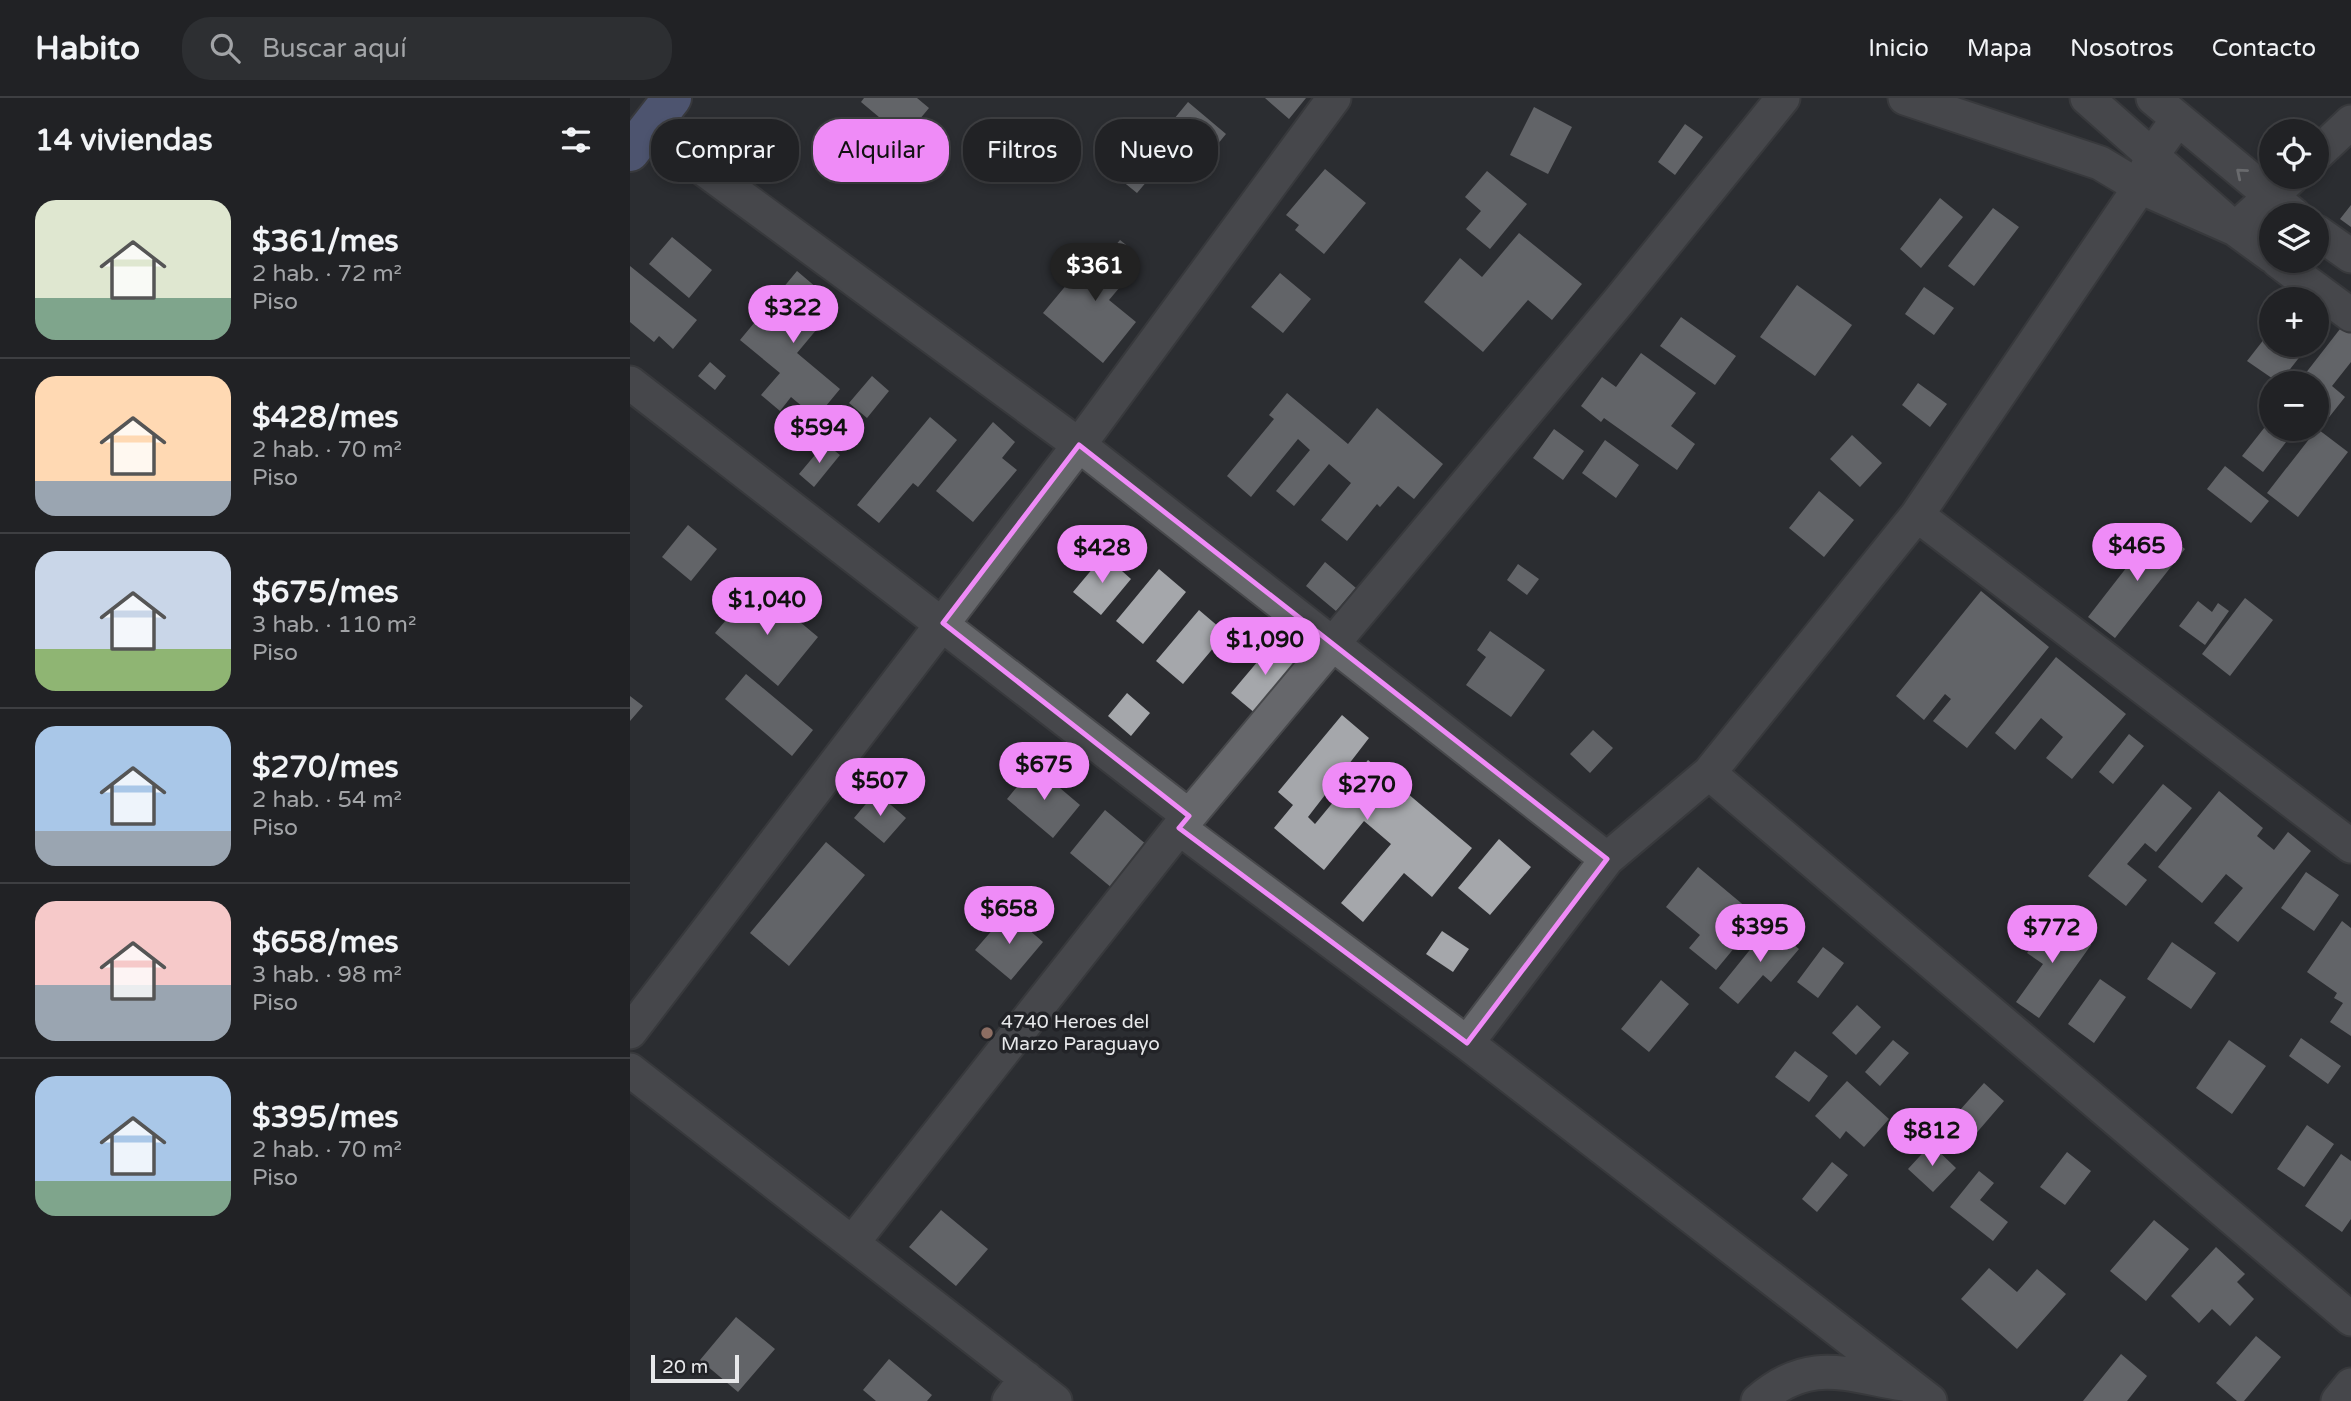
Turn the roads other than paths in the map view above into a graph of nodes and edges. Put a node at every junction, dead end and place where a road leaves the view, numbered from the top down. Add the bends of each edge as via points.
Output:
1 (672, 98) edge
2 (1334, 98) edge
3 (1783, 98) edge
4 (1905, 98) edge
5 (2087, 98) edge
6 (2166, 109) edge
7 (2351, 122) edge
8 (639, 140) edge
9 (2329, 142) edge
10 (2152, 155) junction
11 (2140, 187) junction
12 (2285, 196) edge
13 (2235, 229) junction
14 (2329, 240) edge
15 (2259, 247) edge
16 (2351, 256) edge
17 (2294, 273) edge
18 (2351, 315) edge
19 (630, 383) edge
20 (1079, 445) junction
21 (1917, 515) junction
22 (943, 623) junction
23 (1335, 643) junction
24 (1710, 773) junction
25 (1184, 822) junction
26 (2351, 846) edge
27 (1607, 859) junction
28 (630, 1032) edge
29 (1467, 1043) junction
30 (630, 1070) edge
31 (853, 1242) junction
32 (2351, 1320) edge
33 (2351, 1385) edge
34 (1018, 1390) edge
35 (1919, 1393) edge
36 (1055, 1401) edge
37 (1758, 1401) edge
38 (2338, 1401) edge

1 - 8 highway
2 - 20 street
3 - 23 street
4 - 11 street via 2100,163
5 - 10 street
6 - 10 street
12 -> 6 street
7 - 9 street
8 - 20 street
10 - 11 street
10 - 13 street
11 - 13 street
11 - 21 street
12 - 13 street
13 - 15 street
14 - 16 street
17 - 18 street
19 - 22 street
20 - 22 street
20 - 23 street
21 - 24 street
21 - 26 street
22 - 25 street
22 - 28 street
23 - 25 street
23 - 27 street
24 - 27 street
24 - 32 street
25 - 29 street
25 - 31 street
27 - 29 street
29 - 35 street
30 - 31 street
31 - 34 street
33 - 38 street
34 - 36 street
35 - 37 street via 1821,1370 1780,1382

